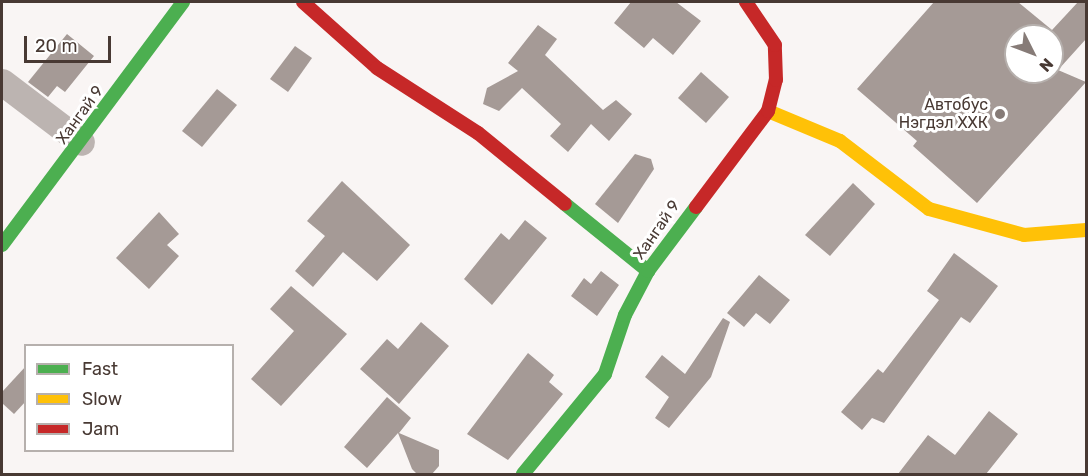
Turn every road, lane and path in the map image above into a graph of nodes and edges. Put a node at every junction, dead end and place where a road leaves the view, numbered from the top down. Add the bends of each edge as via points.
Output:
1 (183, 2) edge
2 (303, 2) edge
3 (746, 2) edge
4 (2, 82) edge
5 (768, 111) junction
6 (81, 142) junction
7 (1086, 230) edge
8 (2, 245) edge
9 (648, 271) junction
10 (523, 474) edge

1 - 6 street, Хангай 9
2 - 9 street via 377,68 478,133
3 - 5 street, Хангай 9 via 775,45 776,80
4 - 6 street
5 - 7 street via 840,141 929,208 1024,235
5 - 9 street, Хангай 9
6 - 8 street, Хангай 9
9 - 10 street, Хангай 9 via 625,315 604,374

